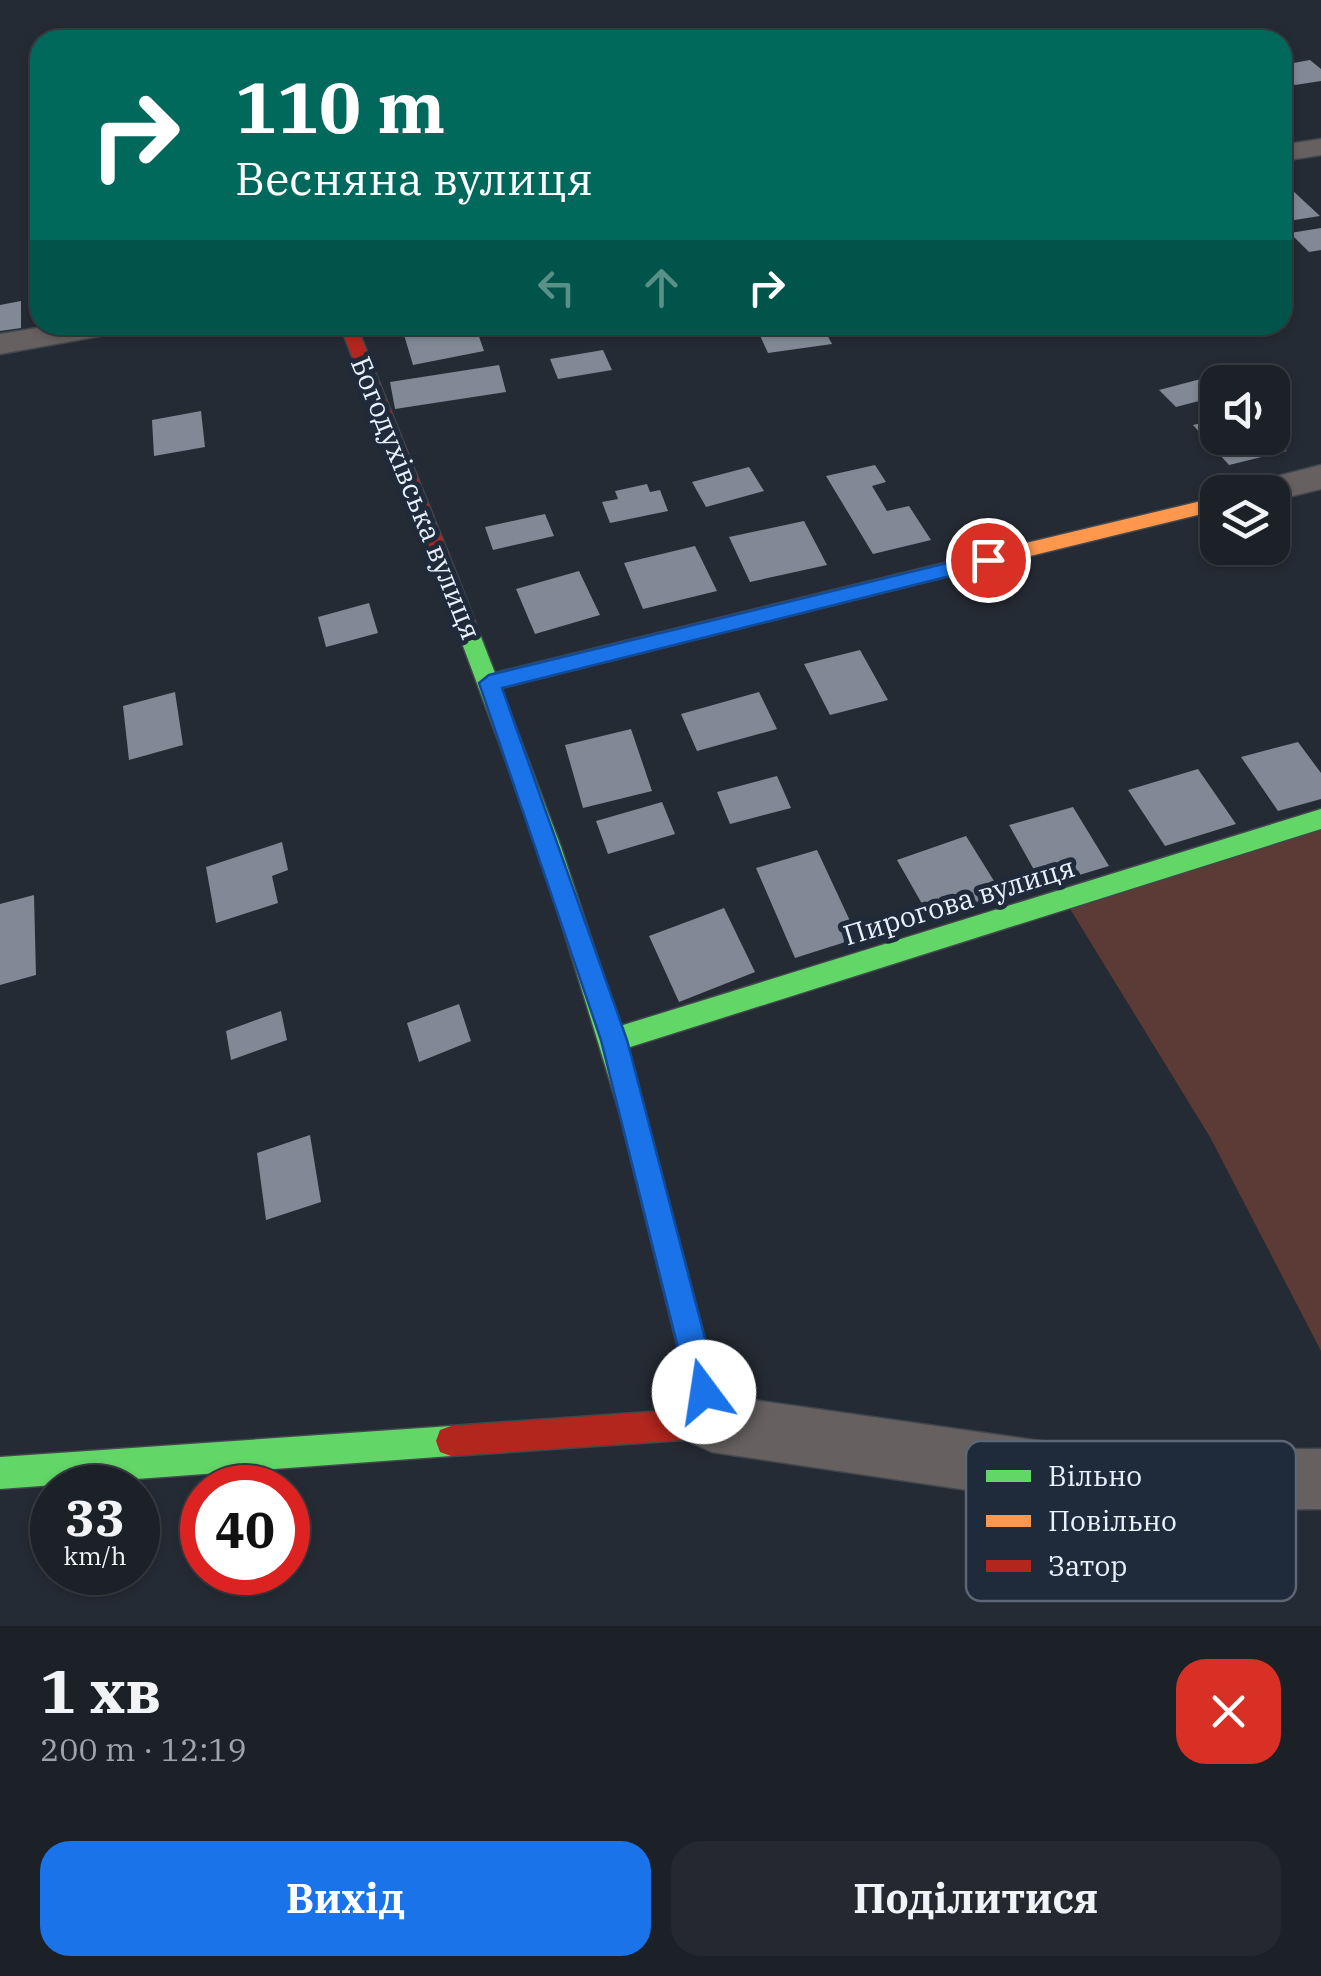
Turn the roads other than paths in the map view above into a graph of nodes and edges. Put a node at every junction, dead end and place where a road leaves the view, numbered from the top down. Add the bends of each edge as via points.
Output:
1 (1321, 147) edge
2 (1292, 151) edge
3 (53, 335) edge
4 (352, 335) edge
5 (0, 344) edge
6 (1321, 477) edge
7 (1290, 484) edge
8 (1200, 507) edge
9 (489, 683) junction
10 (1321, 819) edge
11 (614, 1040) junction
12 (712, 1423) junction
13 (966, 1460) edge
14 (0, 1473) edge
15 (1296, 1479) edge
16 (1321, 1479) edge

1 - 2 street
3 - 5 street
4 - 9 street, Богодухівська вулиця
6 - 7 street
8 - 9 street
9 - 11 street, Богодухівська вулиця
10 - 11 street, Пирогова вулиця
11 - 12 street, Богодухівська вулиця
12 - 13 street
12 - 14 street
15 - 16 street

